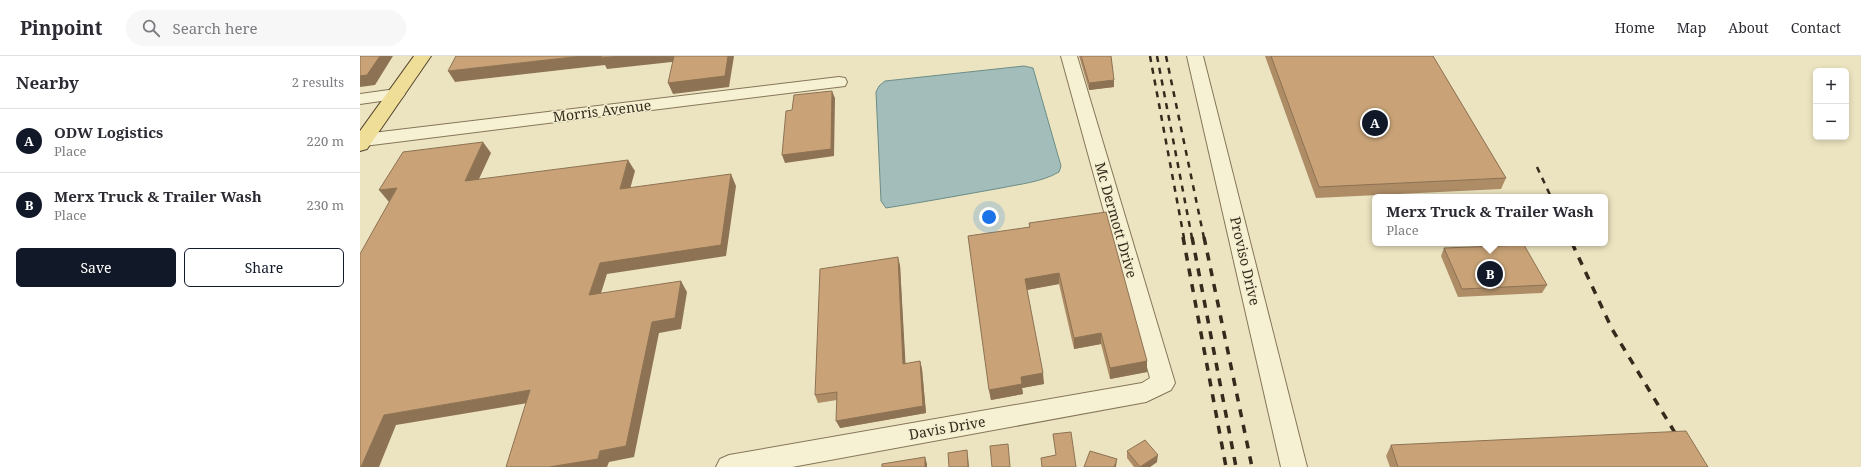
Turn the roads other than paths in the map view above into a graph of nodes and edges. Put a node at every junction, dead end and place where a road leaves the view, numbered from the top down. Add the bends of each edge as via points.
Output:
1 (423, 56) edge
2 (1069, 56) edge
3 (1195, 56) edge
4 (839, 82) dead end
5 (396, 94) junction
6 (360, 99) edge
7 (362, 143) edge
8 (1163, 383) joint
9 (729, 467) edge
10 (1294, 467) edge

1 - 5 main road
2 - 8 street, Mc Dermott Drive
3 - 10 street, Proviso Drive
4 - 7 street, Morris Avenue
5 - 6 street
5 - 7 main road
8 - 9 street, Davis Drive via 1146,392

